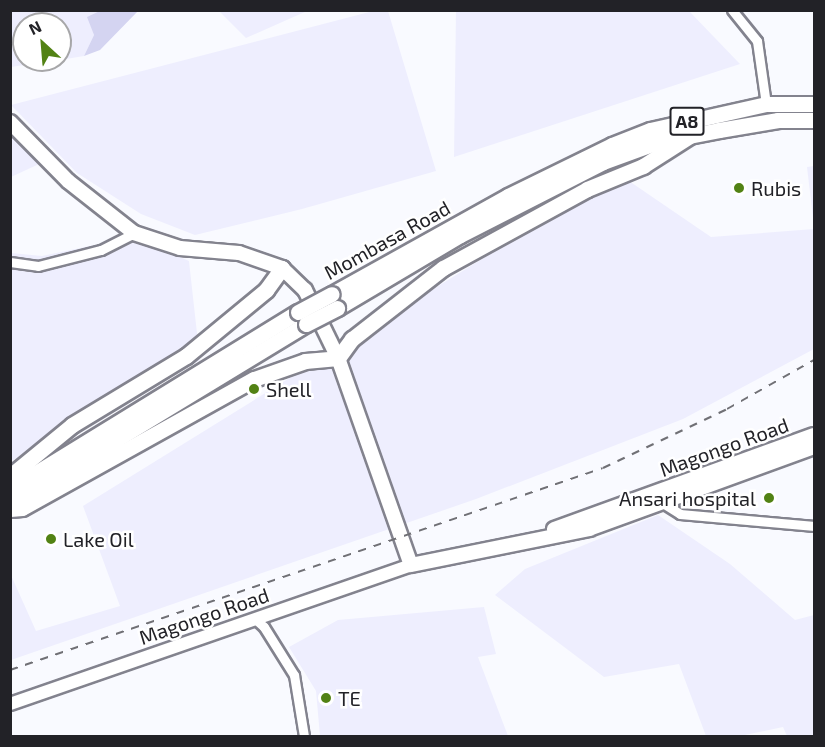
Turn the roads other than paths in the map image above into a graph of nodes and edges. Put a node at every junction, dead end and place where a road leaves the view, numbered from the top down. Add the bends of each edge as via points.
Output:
1 (732, 10) edge
2 (766, 104) junction
3 (814, 104) edge
4 (814, 120) edge
5 (10, 122) edge
6 (690, 136) junction
7 (457, 231) junction
8 (134, 233) junction
9 (10, 262) edge
10 (282, 268) junction
11 (338, 358) junction
12 (814, 435) edge
13 (814, 447) edge
14 (10, 476) edge
15 (10, 489) edge
16 (10, 497) edge
17 (661, 502) junction
18 (10, 509) edge
19 (814, 526) edge
20 (512, 544) junction
21 (411, 565) junction
22 (254, 618) junction
23 (10, 704) edge
24 (304, 736) edge

1 - 2 street via 757,40
2 - 3 highway, Mombasa Road / A8
2 - 7 highway, Mombasa Road / A8 via 650,130 566,168
4 - 6 highway, Mombasa Road / A8 via 778,120
5 - 8 main road via 68,181
6 - 7 highway, Mombasa Road / A8 via 658,142 592,167
6 - 11 highway via 643,166 587,189 443,268 352,339
7 - 15 highway, Mombasa Road, bridge via 298,312
7 - 16 highway, Mombasa Road, bridge via 23,496
8 - 9 street via 101,250 38,266
8 - 10 main road via 180,248 239,253
10 - 11 main road via 305,290
10 - 14 highway via 266,290 186,356 72,425
11 - 18 highway via 305,362 254,379 22,508
11 - 21 main road
12 - 20 main road, Magongo Road
13 - 17 main road, Magongo Road
17 - 19 street via 680,514
17 - 20 main road, Magongo Road via 590,529
20 - 21 main road, Magongo Road
21 - 22 street, Magongo Road
22 - 23 street, Magongo Road
22 - 24 street via 264,627 294,675

